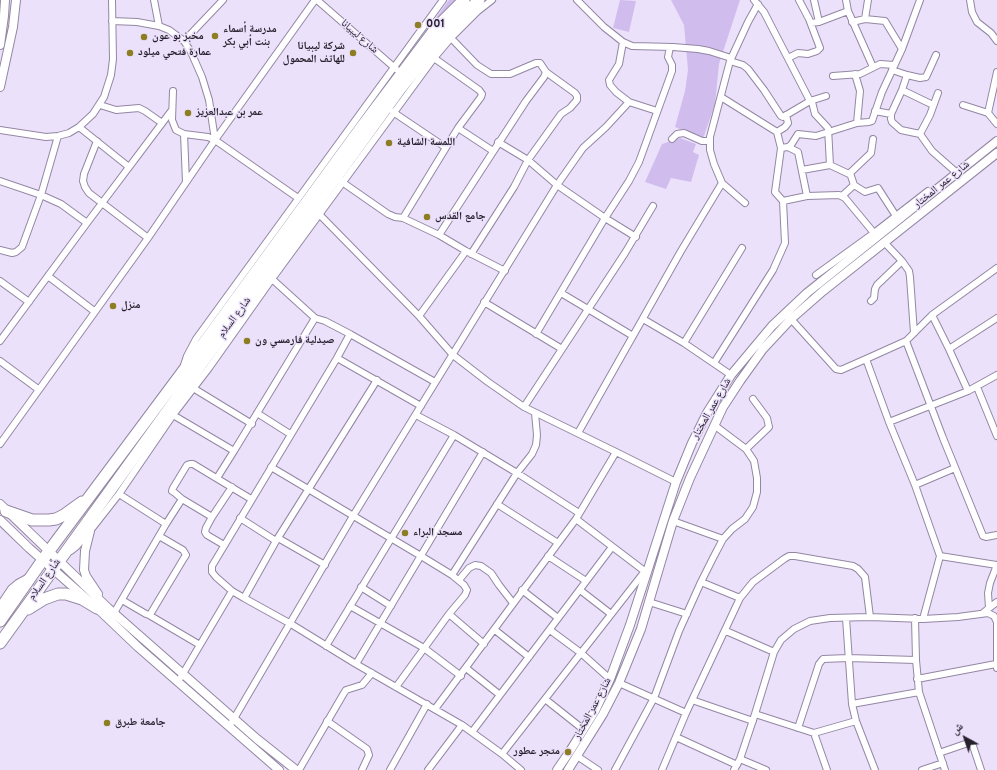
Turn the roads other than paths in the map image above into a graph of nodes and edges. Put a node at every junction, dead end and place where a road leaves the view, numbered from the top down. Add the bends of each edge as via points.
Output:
1 (5, 0) edge
2 (16, 0) edge
3 (112, 0) edge
4 (154, 0) edge
5 (223, 0) edge
6 (316, 0) edge
7 (443, 0) edge
8 (464, 0) edge
9 (479, 0) edge
10 (492, 0) edge
11 (578, 0) edge
12 (799, 0) edge
13 (814, 0) edge
14 (846, 0) edge
15 (868, 0) edge
16 (920, 0) edge
17 (970, 0) edge
18 (756, 2) edge
19 (848, 12) junction
20 (865, 19) junction
21 (112, 21) junction
22 (819, 22) junction
23 (852, 22) junction
24 (811, 23) junction
25 (159, 26) junction
26 (451, 38) junction
27 (184, 41) junction
28 (997, 41) edge
29 (623, 42) junction
30 (0, 44) edge
31 (670, 47) junction
32 (902, 49) junction
33 (936, 55) dead end
34 (434, 58) junction
35 (788, 58) junction
36 (730, 60) junction
37 (873, 67) junction
38 (893, 67) junction
39 (398, 71) junction
40 (546, 72) junction
41 (997, 72) edge
42 (855, 74) junction
43 (907, 75) junction
44 (832, 76) dead end
45 (0, 87) edge
46 (902, 90) junction
47 (173, 91) dead end
48 (995, 93) edge
49 (938, 94) dead end
50 (826, 96) dead end
51 (721, 97) junction
52 (629, 102) junction
53 (811, 102) junction
54 (100, 105) junction
55 (933, 105) junction
56 (963, 105) dead end
57 (172, 110) junction
58 (657, 111) junction
59 (875, 111) junction
60 (393, 112) junction
61 (988, 113) junction
62 (891, 114) junction
63 (786, 115) junction
64 (162, 123) junction
65 (857, 123) junction
66 (997, 124) edge
67 (79, 127) junction
68 (458, 128) junction
69 (0, 130) edge
70 (828, 131) junction
71 (776, 132) junction
72 (184, 134) junction
73 (920, 134) junction
74 (58, 136) junction
75 (672, 139) dead end
76 (873, 139) dead end
77 (216, 140) junction
78 (710, 141) junction
79 (997, 141) edge
80 (97, 142) junction
81 (498, 142) junction
82 (446, 147) junction
83 (788, 147) junction
84 (781, 148) junction
85 (493, 151) junction
86 (997, 153) edge
87 (528, 160) junction
88 (830, 165) junction
89 (128, 167) junction
90 (802, 170) junction
91 (956, 172) junction
92 (849, 174) junction
93 (0, 181) edge
94 (342, 182) junction
95 (186, 183) junction
96 (722, 183) junction
97 (558, 185) junction
98 (854, 185) junction
99 (41, 195) junction
100 (807, 196) junction
101 (842, 196) junction
102 (298, 198) junction
103 (782, 201) junction
104 (102, 203) junction
105 (745, 204) dead end
106 (653, 206) dead end
107 (319, 214) junction
108 (403, 218) junction
109 (605, 218) junction
110 (897, 218) junction
111 (87, 223) junction
112 (904, 226) junction
113 (874, 233) junction
114 (439, 235) junction
115 (636, 237) junction
116 (148, 238) junction
117 (884, 242) junction
118 (742, 248) dead end
119 (0, 250) edge
120 (468, 252) junction
121 (902, 261) junction
122 (997, 268) edge
123 (505, 271) junction
124 (816, 275) dead end
125 (48, 276) junction
126 (272, 279) junction
127 (0, 280) edge
128 (561, 293) junction
129 (872, 301) dead end
130 (29, 302) junction
131 (484, 302) junction
132 (587, 310) junction
133 (94, 311) junction
134 (932, 315) junction
135 (419, 316) junction
136 (315, 318) junction
137 (643, 318) junction
138 (997, 318) edge
139 (791, 319) junction
140 (914, 333) junction
141 (350, 334) junction
142 (536, 334) junction
143 (633, 336) junction
144 (0, 341) edge
145 (906, 341) junction
146 (684, 343) junction
147 (949, 349) junction
148 (562, 350) junction
149 (453, 355) junction
150 (337, 358) junction
151 (866, 359) junction
152 (0, 361) edge
153 (714, 363) junction
154 (181, 374) junction
155 (731, 375) junction
156 (997, 375) edge
157 (377, 380) junction
158 (435, 382) junction
159 (977, 387) junction
160 (193, 388) junction
161 (38, 389) junction
162 (968, 391) junction
163 (753, 399) dead end
164 (930, 405) junction
165 (421, 406) junction
166 (524, 407) junction
167 (257, 413) junction
168 (535, 413) junction
169 (416, 414) junction
170 (174, 415) junction
171 (889, 422) junction
172 (252, 424) junction
173 (714, 425) junction
174 (996, 428) edge
175 (578, 433) junction
176 (290, 434) junction
177 (454, 435) junction
178 (997, 436) edge
179 (0, 444) edge
180 (746, 449) junction
181 (234, 451) junction
182 (483, 452) junction
183 (616, 452) junction
184 (271, 467) junction
185 (955, 468) junction
186 (517, 473) junction
187 (218, 478) junction
188 (676, 482) junction
189 (232, 486) junction
190 (915, 486) junction
191 (308, 490) junction
192 (93, 492) junction
193 (118, 494) junction
194 (182, 499) junction
195 (251, 499) junction
196 (497, 504) junction
197 (2, 512) edge
198 (353, 516) junction
199 (578, 516) junction
200 (212, 517) junction
201 (240, 518) junction
202 (673, 522) junction
203 (166, 524) junction
204 (90, 531) junction
205 (997, 535) edge
206 (159, 536) junction
207 (390, 538) junction
208 (723, 538) junction
209 (277, 539) junction
210 (558, 543) junction
211 (224, 545) junction
212 (612, 547) junction
213 (46, 556) junction
214 (421, 556) junction
215 (548, 556) junction
216 (940, 556) junction
217 (58, 561) junction
218 (325, 565) junction
219 (997, 565) edge
220 (646, 572) junction
221 (452, 575) junction
222 (32, 576) junction
223 (459, 580) junction
224 (586, 581) junction
225 (701, 582) junction
226 (361, 587) junction
227 (522, 590) junction
228 (580, 590) junction
229 (232, 591) junction
230 (244, 598) junction
231 (740, 598) junction
232 (122, 600) junction
233 (649, 602) junction
234 (997, 602) edge
235 (1, 603) edge
236 (513, 604) junction
237 (350, 606) junction
238 (391, 606) junction
239 (102, 608) junction
240 (989, 608) junction
241 (22, 613) junction
242 (114, 613) junction
243 (149, 614) junction
244 (449, 614) junction
245 (611, 614) junction
246 (687, 614) junction
247 (982, 614) junction
248 (870, 617) junction
249 (558, 618) junction
250 (846, 618) junction
251 (915, 618) junction
252 (923, 619) junction
253 (0, 621) edge
254 (380, 622) junction
255 (997, 622) edge
256 (292, 624) junction
257 (630, 625) junction
258 (641, 629) junction
259 (495, 630) junction
260 (550, 630) junction
261 (726, 631) junction
262 (144, 639) junction
263 (0, 643) edge
264 (484, 644) junction
265 (200, 645) junction
266 (326, 646) junction
267 (138, 647) junction
268 (424, 648) junction
269 (774, 652) junction
270 (581, 653) junction
271 (529, 657) junction
272 (848, 658) junction
273 (916, 660) junction
274 (356, 664) junction
275 (997, 666) edge
276 (466, 668) junction
277 (372, 673) junction
278 (183, 674) junction
279 (461, 676) junction
280 (610, 679) junction
281 (917, 679) junction
282 (178, 682) junction
283 (619, 683) junction
284 (396, 687) junction
285 (919, 692) junction
286 (500, 695) junction
287 (654, 698) junction
288 (545, 700) junction
289 (692, 700) junction
290 (427, 704) junction
291 (852, 704) junction
292 (435, 709) junction
293 (686, 713) junction
294 (755, 714) junction
295 (235, 718) junction
296 (327, 721) junction
297 (753, 721) junction
298 (856, 721) junction
299 (462, 725) junction
300 (229, 727) junction
301 (798, 728) junction
302 (584, 730) junction
303 (472, 732) junction
304 (814, 733) junction
305 (676, 737) junction
306 (939, 752) junction
307 (502, 754) junction
308 (577, 756) junction
309 (740, 759) junction
310 (943, 763) junction
311 (736, 768) edge
312 (279, 770) edge
313 (297, 770) edge
314 (362, 770) edge
315 (390, 770) edge
316 (428, 770) edge
317 (521, 770) edge
318 (557, 770) edge
319 (568, 770) edge
320 (598, 770) edge
321 (615, 770) edge
322 (662, 770) edge
323 (766, 770) edge
324 (827, 770) edge
325 (875, 770) edge
326 (922, 770) edge
327 (945, 770) edge
328 (981, 770) edge

1 - 30 street
2 - 45 street via 14,27
3 - 21 street
4 - 25 street
5 - 27 street
6 - 39 street, شارع ليبيانا
6 - 77 street
7 - 39 street
8 - 39 highway, شارع السلام
9 - 217 highway, شارع السلام via 445,33 400,89
10 - 26 street
11 - 29 street
12 - 24 street
13 - 22 street
14 - 19 street
15 - 20 street
16 - 32 street
17 - 28 street via 977,22 992,33
18 - 35 street
18 - 36 street
19 - 22 street
19 - 23 street
20 - 23 street
20 - 32 street via 887,22
21 - 25 street
21 - 54 street via 111,75
22 - 24 street
23 - 37 street
24 - 35 street via 820,50 808,54 795,54
25 - 27 street
26 - 34 street
26 - 40 street via 477,65 491,74 510,74 536,63 540,63
27 - 77 street via 202,77
29 - 31 street via 632,46
29 - 52 street via 619,64 609,80 616,92
31 - 36 street via 703,50
31 - 58 street via 668,53 672,71
32 - 38 street
33 - 43 street via 926,77
34 - 60 street
34 - 68 street via 482,94
35 - 53 street
36 - 51 street
36 - 63 street via 748,69 781,116
37 - 38 street via 880,64
37 - 42 street
38 - 43 street
38 - 59 street
39 - 102 street
39 - 154 highway, شارع السلام
40 - 81 street
40 - 87 street via 575,93 577,100 561,114
41 - 48 street
42 - 44 street
42 - 65 street via 860,91
43 - 46 street
46 - 55 street
46 - 62 street
47 - 57 street
48 - 61 street
49 - 55 street
50 - 53 street
51 - 71 street
51 - 78 street
52 - 58 street
52 - 97 street via 583,148
53 - 63 street
53 - 70 street
54 - 64 street via 116,110 139,108
54 - 67 street
55 - 73 street
56 - 61 street
57 - 64 street
57 - 72 street via 173,126
58 - 109 street via 639,162
59 - 62 street
59 - 65 street via 870,122
60 - 82 street
60 - 94 street
61 - 66 street
62 - 73 street via 892,122 898,128
63 - 71 street via 788,123
64 - 89 street
65 - 70 street
67 - 74 street
67 - 80 street
68 - 82 street
68 - 85 street
69 - 74 street via 46,137
70 - 83 street via 816,136 798,134
70 - 88 street
71 - 84 street
72 - 77 street
72 - 95 street
73 - 91 street via 932,151
74 - 99 street
75 - 78 street via 677,134 684,133
76 - 92 street via 870,153
77 - 95 street
77 - 102 street
78 - 96 street via 712,157
79 - 91 street, شارع عمر المختار
80 - 89 street
80 - 104 street via 83,180 87,190
81 - 85 street
81 - 87 street
82 - 108 street
83 - 84 street
83 - 90 street via 798,152
84 - 103 street via 775,192
85 - 114 street
86 - 112 street, شارع عمر المختار
87 - 97 street
87 - 120 street via 514,187
88 - 90 street
88 - 92 street
89 - 104 street
90 - 100 street
91 - 110 street, شارع عمر المختار
92 - 98 street
93 - 99 street
94 - 107 street
94 - 108 street via 388,214
95 - 116 street
96 - 105 street
96 - 137 street
97 - 109 street
97 - 123 street
98 - 101 street
98 - 110 street via 865,192 878,188
99 - 111 street via 66,207
99 - 119 street via 22,247 12,253
100 - 101 street
100 - 103 street
101 - 113 street
102 - 154 street via 196,339
103 - 153 street via 785,243 772,270
104 - 111 street
104 - 116 street
106 - 115 street
107 - 126 street
107 - 135 street
108 - 114 street
109 - 115 street
109 - 128 street
110 - 112 street
110 - 113 street
110 - 155 street, شارع عمر المختار via 789,309 757,342
111 - 125 street
112 - 117 street, شارع عمر المختار
113 - 124 street
114 - 120 street
115 - 132 street
116 - 133 street
117 - 121 street
117 - 139 street, شارع عمر المختار
118 - 146 street
120 - 123 street
120 - 135 street
121 - 129 street via 877,285
121 - 140 street via 910,277
122 - 134 street
123 - 131 street
125 - 130 street
125 - 133 street
126 - 136 street
126 - 160 street
127 - 130 street
128 - 132 street
128 - 142 street
130 - 144 street
131 - 142 street
131 - 149 street
132 - 143 street
132 - 148 street
133 - 161 street
134 - 140 street
134 - 147 street
135 - 149 street
136 - 141 street
136 - 167 street
137 - 143 street
137 - 146 street
138 - 147 street
139 - 151 street via 836,369 841,370
139 - 173 street, شارع عمر المختار via 763,349 731,394
140 - 145 street
141 - 150 street
141 - 158 street
142 - 148 street
143 - 175 street
145 - 151 street
145 - 164 street
146 - 153 street
147 - 162 street
148 - 166 street
149 - 158 street
149 - 166 street
150 - 157 street
150 - 176 street
151 - 171 street
152 - 161 street
153 - 155 street
154 - 192 highway, شارع السلام
155 - 188 street, شارع عمر المختار via 707,413
156 - 159 street
157 - 165 street
157 - 191 street
158 - 165 street
159 - 162 street
159 - 174 street
160 - 170 street
160 - 172 street
161 - 179 street
162 - 164 street
163 - 180 street via 767,418 768,427
164 - 171 street
164 - 185 street
165 - 169 street
166 - 168 street
167 - 172 street
167 - 176 street
168 - 175 street
168 - 186 street via 536,445
169 - 177 street
169 - 198 street
170 - 181 street
170 - 193 street
171 - 190 street
172 - 181 street
173 - 180 street
173 - 202 street, شارع عمر المختار
174 - 178 street
175 - 183 street
176 - 184 street
177 - 182 street
177 - 207 street
180 - 208 street via 754,461 757,492 746,519
181 - 187 street
182 - 186 street
182 - 214 street
183 - 188 street
183 - 199 street
184 - 191 street
184 - 195 street
185 - 190 street
185 - 205 street via 983,536
186 - 196 street
186 - 199 street
187 - 189 street
187 - 194 street via 193,464 187,465 172,491
188 - 220 street, شارع عمر المختار
189 - 195 street
189 - 200 street
190 - 216 street
191 - 198 street
191 - 209 street
192 - 197 highway via 56,519 32,520
192 - 213 highway, شارع السلام
193 - 203 street
193 - 204 street
194 - 200 street
194 - 203 street
195 - 201 street
196 - 210 street
196 - 221 street
197 - 213 street
197 - 213 street
198 - 207 street
198 - 218 street
199 - 210 street
199 - 212 street
200 - 211 street via 205,532
201 - 209 street
201 - 211 street
202 - 208 street
202 - 233 street, شارع عمر المختار
203 - 206 street
204 - 217 street via 76,547
204 - 239 street via 84,570
206 - 232 street
206 - 243 street via 183,550 186,555
207 - 214 street
207 - 226 street
208 - 225 street
209 - 218 street
209 - 230 street
210 - 215 street
211 - 229 street via 211,569
212 - 220 street
212 - 224 street
213 - 217 street
213 - 222 highway, شارع السلام
214 - 221 street
214 - 238 street
215 - 224 street
215 - 227 street
216 - 219 street
216 - 252 street
217 - 239 street
217 - 241 highway, شارع السلام
218 - 256 street
219 - 240 street via 988,593
220 - 245 street
220 - 257 street, شارع عمر المختار
221 - 223 street
222 - 235 street via 18,584
222 - 253 highway, شارع السلام
223 - 236 street via 469,568 475,565 482,566 491,573
223 - 244 street via 467,590
224 - 228 street
225 - 231 street
225 - 246 street
226 - 237 street
226 - 238 street
227 - 236 street
227 - 249 street
228 - 245 street
228 - 249 street
229 - 230 street
229 - 265 street
230 - 256 street
231 - 248 street via 753,582 789,556 795,556 858,569 864,577
231 - 261 street
232 - 242 street
232 - 243 street
233 - 246 street
233 - 258 street, شارع عمر المختار
234 - 240 street
236 - 259 street
237 - 254 street
237 - 266 street
238 - 254 street
239 - 241 highway via 82,598 58,594 44,599
239 - 242 street
239 - 267 street
240 - 247 street
241 - 263 highway, شارع السلام
242 - 262 street
243 - 265 street
244 - 264 street
244 - 268 street
245 - 270 street
246 - 287 street
247 - 252 street
247 - 255 street via 992,614
248 - 250 street
248 - 251 street
249 - 260 street
250 - 269 street via 810,621 794,629 781,640
250 - 272 street
251 - 252 street
251 - 273 street
254 - 268 street
254 - 274 street
255 - 275 street
256 - 266 street
256 - 295 street
257 - 258 street
257 - 280 street, شارع عمر المختار
258 - 283 street, شارع عمر المختار
259 - 264 street
259 - 271 street
260 - 270 street
260 - 271 street
261 - 269 street
261 - 289 street
262 - 267 street
262 - 278 street
264 - 276 street
265 - 278 street
266 - 274 street
267 - 282 street
268 - 279 street
268 - 284 street
269 - 294 street
270 - 280 street
270 - 288 street
271 - 286 street
272 - 273 street
272 - 291 street
272 - 301 street via 823,659 820,662
273 - 281 street
274 - 277 street
275 - 281 street
276 - 279 street
276 - 286 street
277 - 284 street
277 - 296 street via 362,685 346,690
278 - 282 street
278 - 295 street
279 - 292 street
280 - 302 street, شارع عمر المختار
281 - 285 street
282 - 300 street
283 - 287 street
283 - 308 street, شارع عمر المختار
284 - 290 street
285 - 291 street
285 - 306 street
286 - 303 street
287 - 293 street
287 - 321 street
288 - 302 street
288 - 307 street
289 - 293 street
289 - 297 street
290 - 292 street
290 - 315 street
291 - 298 street
292 - 299 street
293 - 305 street
294 - 297 street
294 - 301 street
295 - 300 street
295 - 313 street
296 - 313 street
296 - 314 street via 367,749 369,755
297 - 309 street
298 - 304 street
298 - 325 street
299 - 303 street
299 - 316 street
300 - 312 street
301 - 304 street
302 - 318 street, شارع عمر المختار
303 - 307 street
304 - 324 street
305 - 311 street
305 - 322 street
306 - 310 street
306 - 328 street via 971,744
307 - 317 street
308 - 319 street, شارع عمر المختار
308 - 320 street
309 - 311 street
309 - 323 street
310 - 326 street
310 - 327 street

